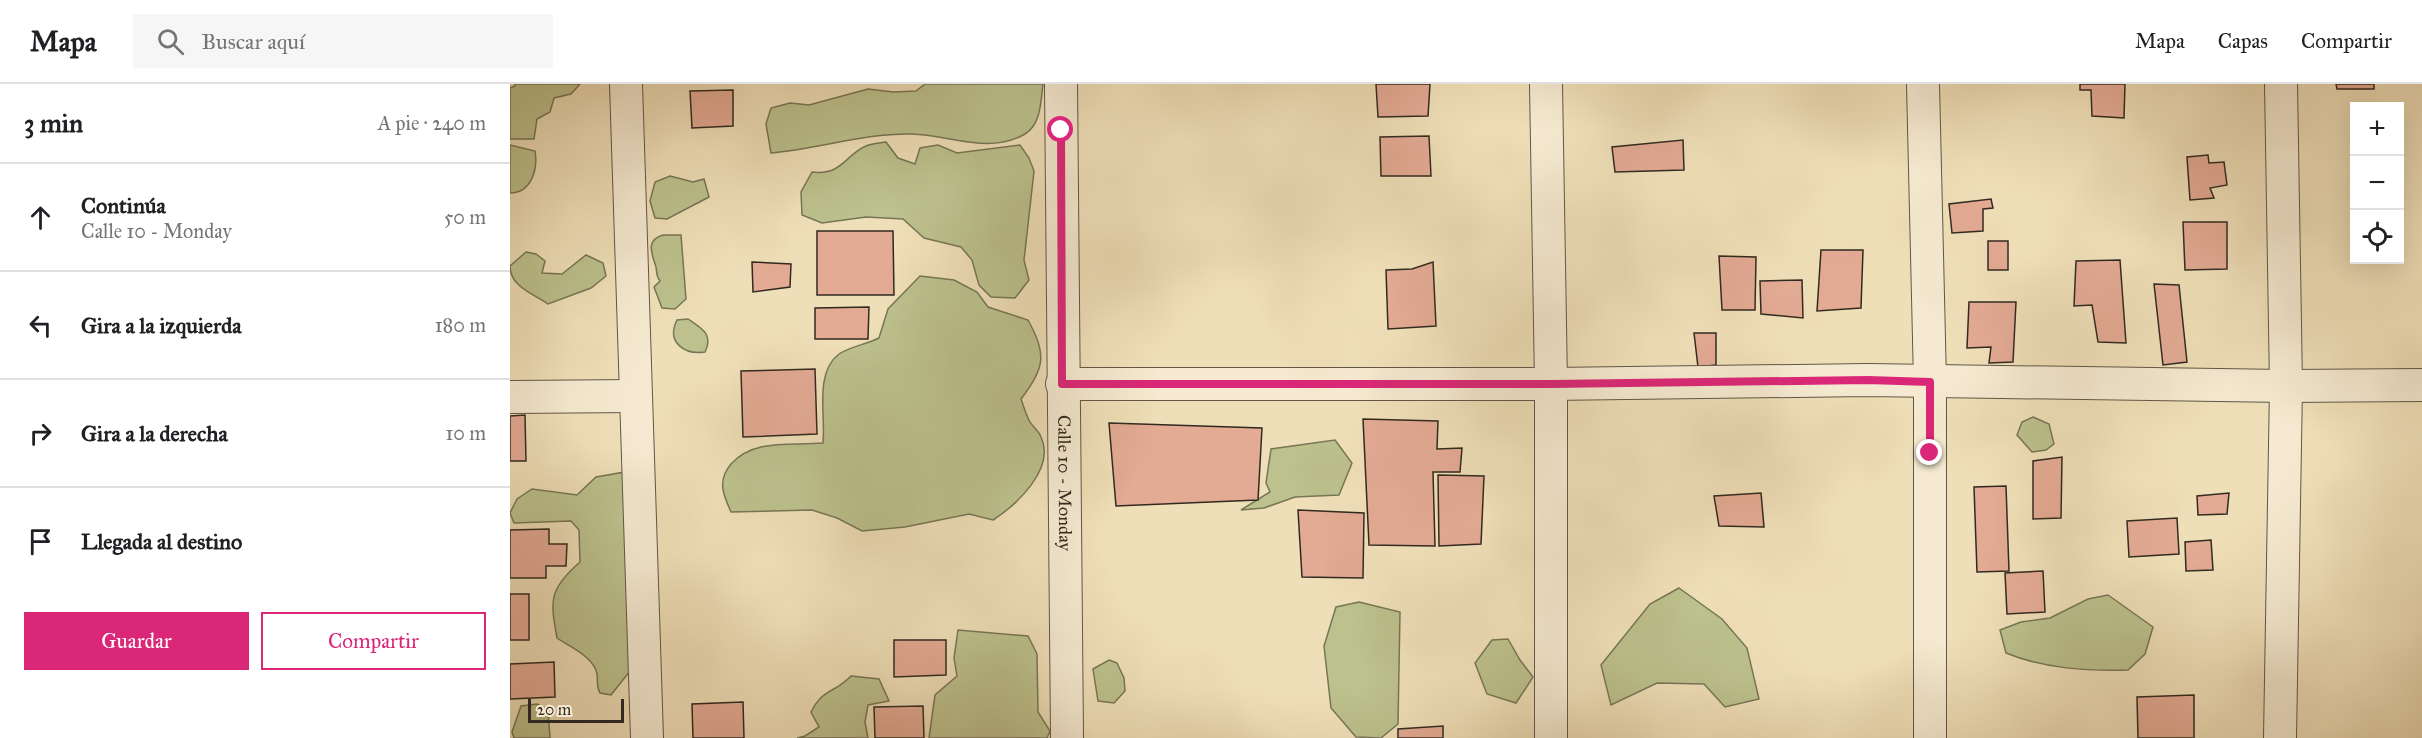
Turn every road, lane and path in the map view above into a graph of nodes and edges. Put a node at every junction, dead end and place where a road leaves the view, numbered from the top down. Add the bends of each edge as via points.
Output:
1 (626, 84) edge
2 (1061, 84) edge
3 (1546, 84) edge
4 (1923, 84) edge
5 (2281, 84) edge
6 (1930, 382) junction
7 (1062, 384) junction
8 (1551, 384) junction
9 (2422, 385) edge
10 (2286, 386) junction
11 (635, 396) junction
12 (510, 397) edge
13 (647, 738) edge
14 (1067, 738) edge
15 (1551, 738) edge
16 (1930, 738) edge
17 (2280, 738) edge

1 - 11 street
2 - 7 street, Calle 10 - Monday
3 - 8 street
4 - 6 street
5 - 10 street
6 - 8 street
6 - 10 street
6 - 16 street
7 - 8 street
7 - 14 street, Calle 10 - Monday
8 - 15 street
9 - 10 street
10 - 17 street
11 - 12 street
11 - 13 street

